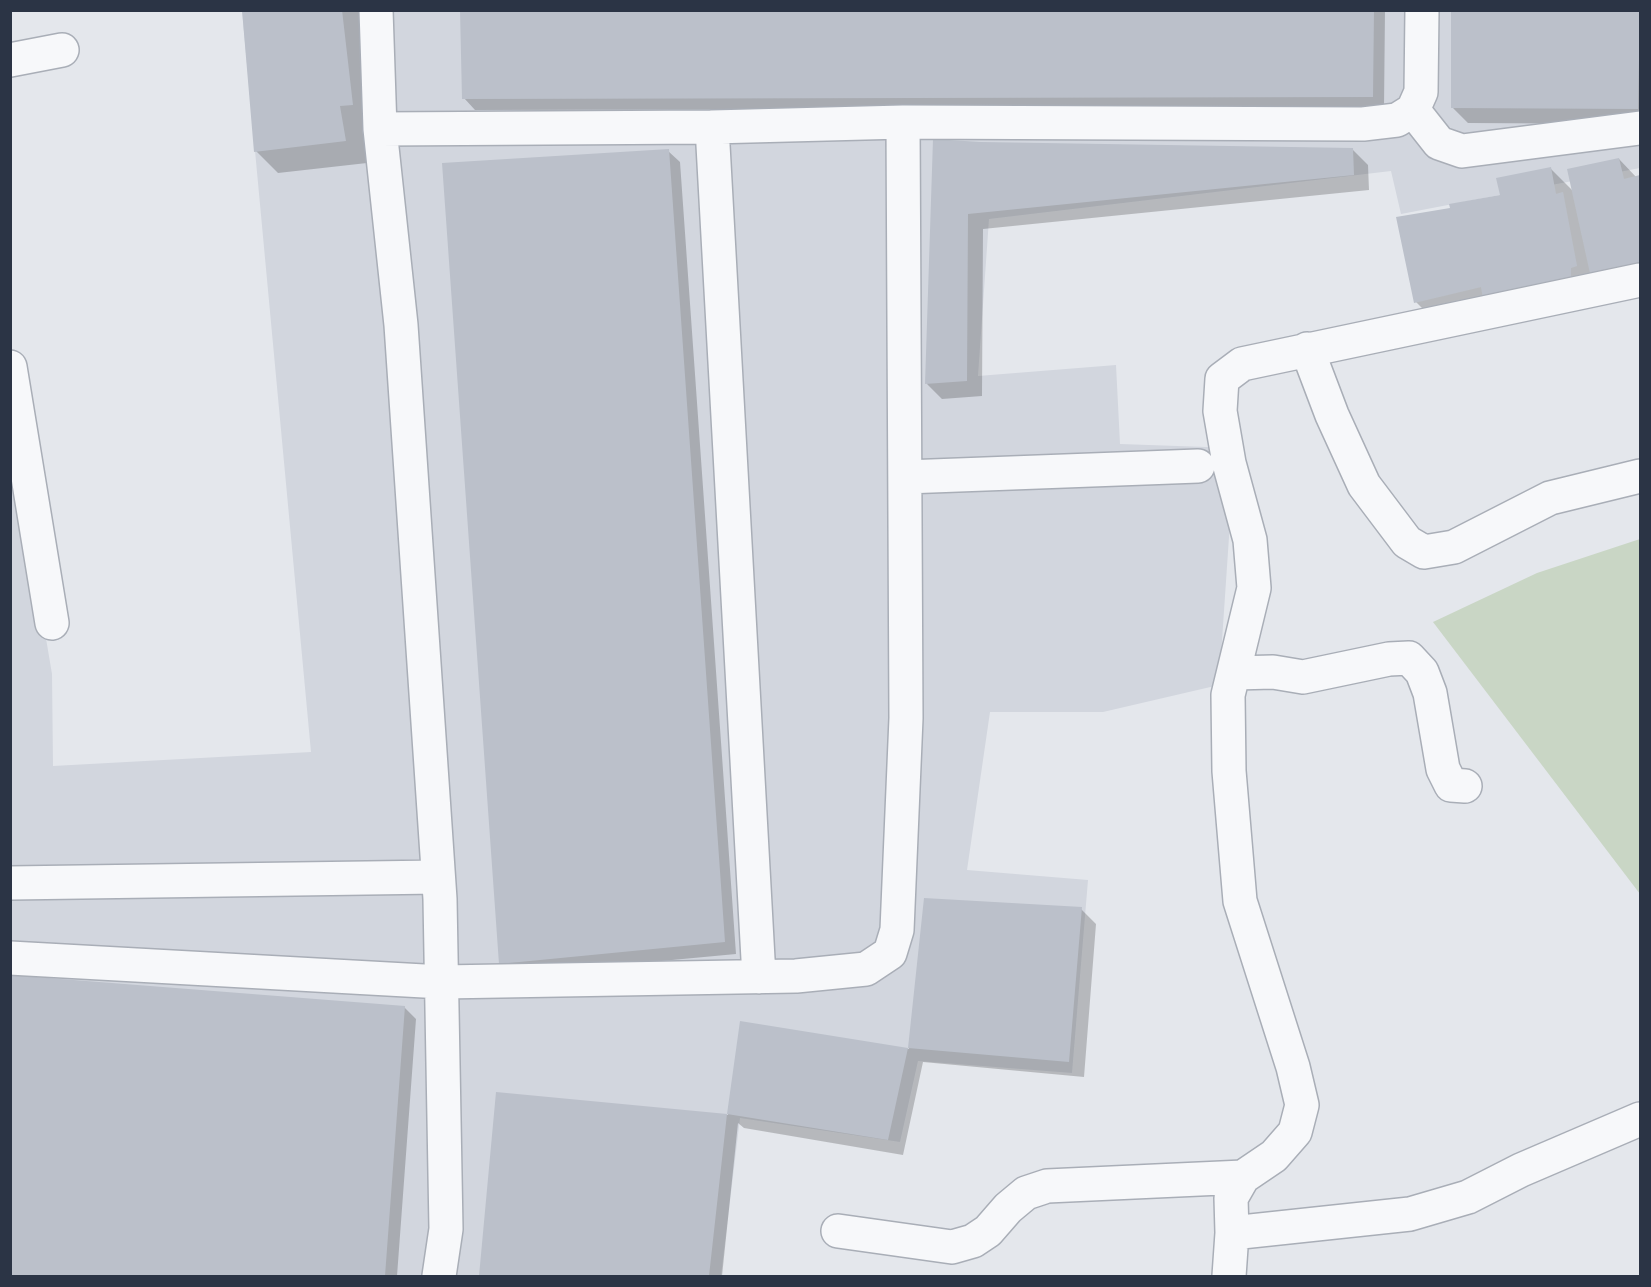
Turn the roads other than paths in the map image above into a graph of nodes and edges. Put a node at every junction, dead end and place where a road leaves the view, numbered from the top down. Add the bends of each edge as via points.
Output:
1 (376, 10) edge
2 (1422, 10) edge
3 (62, 50) dead end
4 (10, 60) edge
5 (1413, 110) junction
6 (903, 122) junction
7 (712, 127) junction
8 (1641, 128) edge
9 (380, 129) junction
10 (1641, 280) edge
11 (1306, 349) junction
12 (10, 367) edge
13 (1198, 466) dead end
14 (1641, 476) edge
15 (905, 477) junction
16 (52, 623) dead end
17 (1235, 673) junction
18 (1465, 786) dead end
19 (438, 877) junction
20 (10, 883) edge
21 (10, 958) edge
22 (759, 977) junction
23 (442, 982) junction
24 (1641, 1119) edge
25 (1243, 1177) junction
26 (838, 1231) dead end
27 (1232, 1233) junction
28 (439, 1276) edge
29 (1229, 1276) edge

1 - 9 street
2 - 5 street via 1421,92
3 - 4 street
5 - 6 street via 1397,120 1363,124
5 - 8 street via 1439,143 1462,151
6 - 7 street
6 - 15 street
7 - 9 street
7 - 22 street
9 - 19 street via 401,325
10 - 11 street
11 - 14 street via 1364,485 1407,542 1424,552 1454,547 1550,498
11 - 17 street via 1242,364 1222,379 1220,411 1229,463 1250,540 1254,588
12 - 16 street
13 - 15 street
15 - 22 street via 906,718 897,930 890,953 866,969
17 - 18 street via 1273,672 1303,677 1409,658 1422,672 1430,693 1443,769 1451,785
17 - 25 street via 1228,695 1229,771 1240,901 1302,1105 1295,1132 1274,1156
19 - 20 street
19 - 23 street
21 - 23 street
22 - 23 street
23 - 28 street via 446,1229
24 - 27 street via 1468,1197 1410,1215
25 - 26 street via 1047,1186 1026,1193 973,1241 952,1247
25 - 27 street via 1231,1198
27 - 29 street

